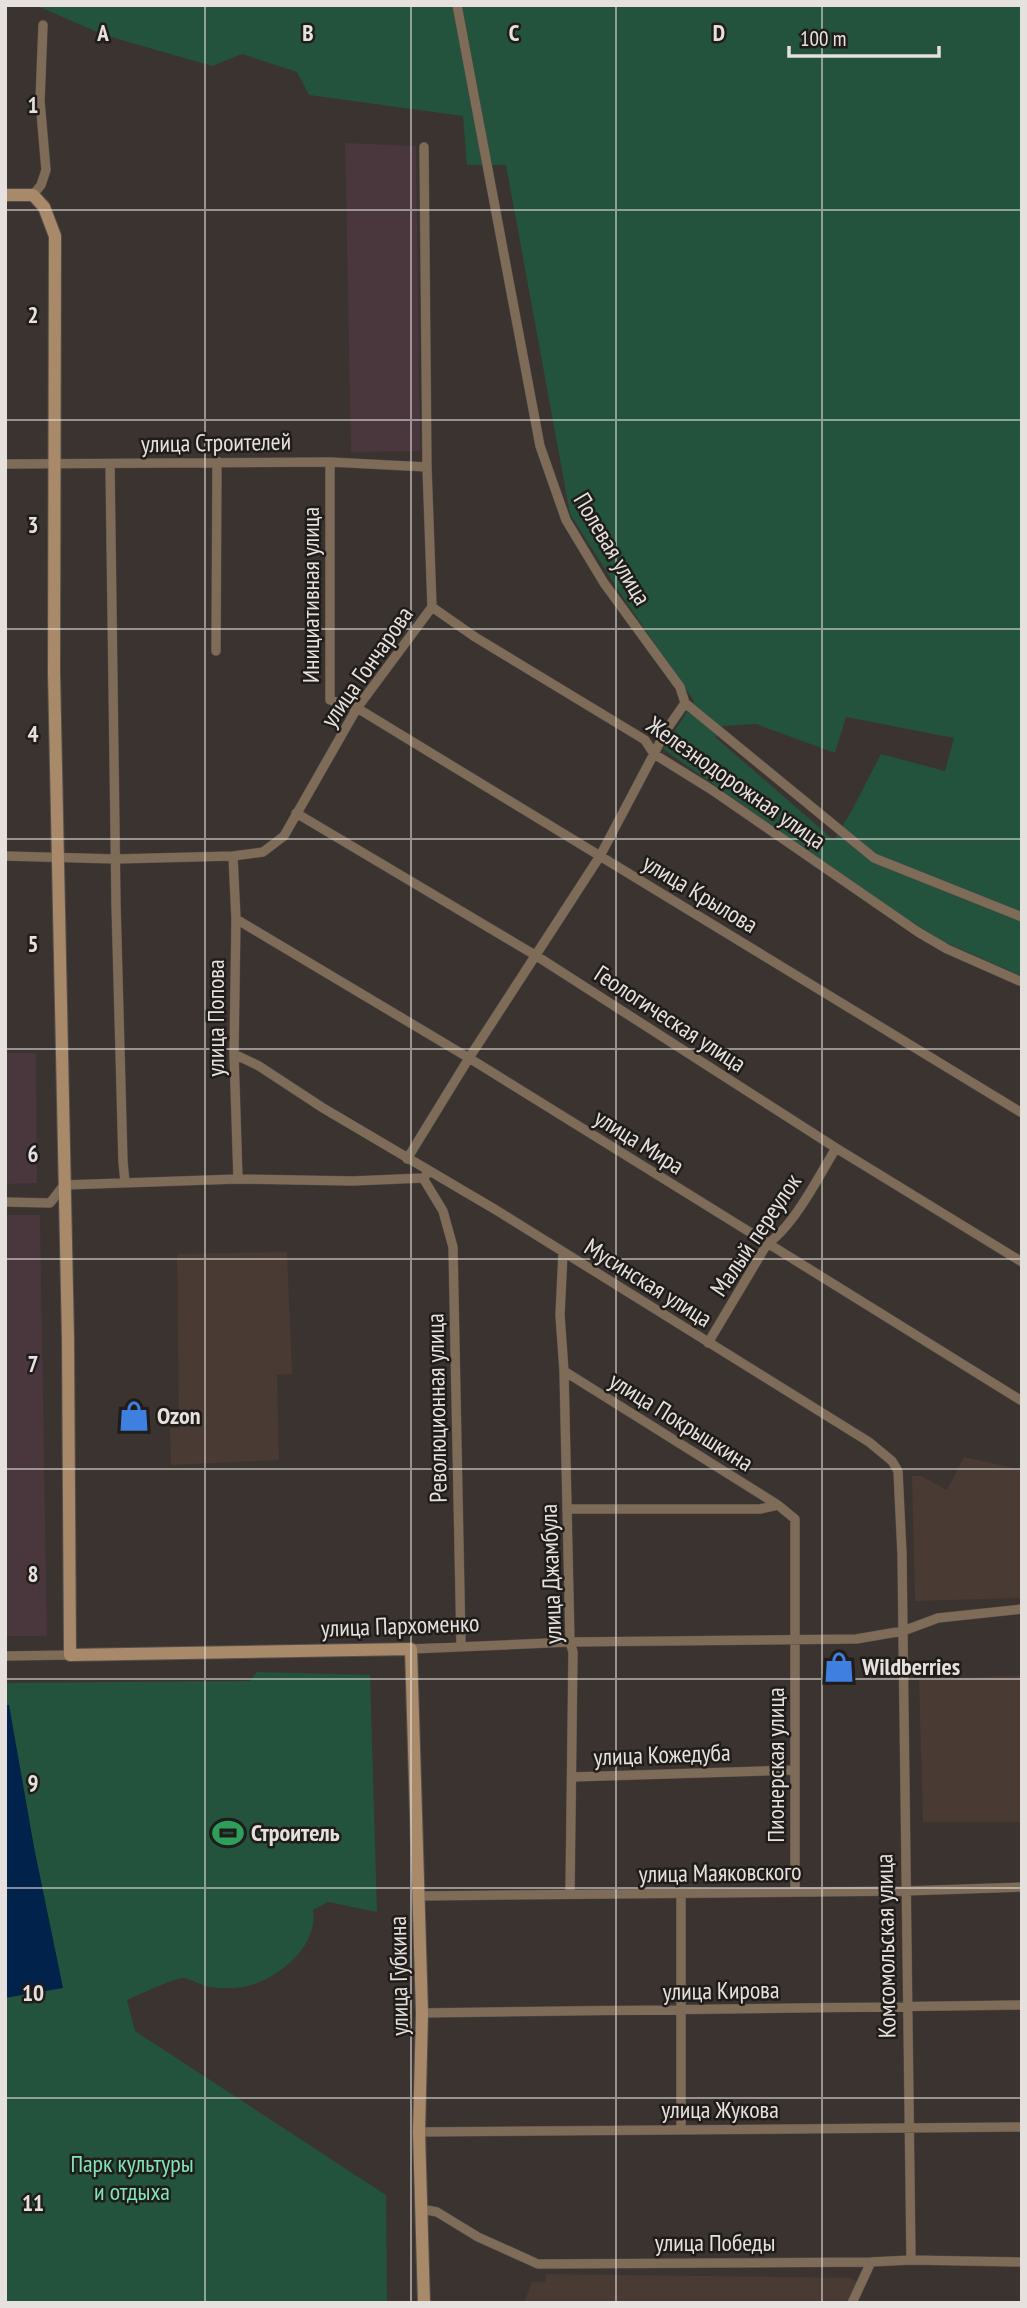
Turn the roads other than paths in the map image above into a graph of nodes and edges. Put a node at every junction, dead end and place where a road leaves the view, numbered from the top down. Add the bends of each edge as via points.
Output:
1 (457, 5) edge
2 (43, 25) dead end
3 (424, 148) dead end
4 (33, 194) junction
5 (5, 195) edge
6 (217, 461) junction
7 (330, 462) junction
8 (55, 463) junction
9 (5, 464) edge
10 (110, 464) junction
11 (427, 467) junction
12 (432, 607) junction
13 (216, 651) dead end
14 (685, 703) junction
15 (357, 708) junction
16 (654, 754) junction
17 (296, 813) junction
18 (5, 856) edge
19 (233, 856) junction
20 (600, 856) junction
21 (57, 858) junction
22 (116, 859) junction
23 (1022, 917) edge
24 (236, 919) junction
25 (535, 955) junction
26 (1022, 982) edge
27 (234, 1054) junction
28 (469, 1058) junction
29 (1022, 1113) edge
30 (836, 1148) junction
31 (407, 1159) junction
32 (426, 1175) junction
33 (238, 1179) junction
34 (125, 1182) junction
35 (64, 1185) junction
36 (5, 1202) edge
37 (767, 1244) junction
38 (562, 1253) junction
39 (1022, 1262) edge
40 (708, 1343) junction
41 (564, 1371) junction
42 (1022, 1401) edge
43 (778, 1505) junction
44 (567, 1509) junction
45 (1022, 1609) edge
46 (903, 1631) junction
47 (796, 1640) junction
48 (570, 1642) junction
49 (461, 1645) junction
50 (411, 1648) junction
51 (70, 1655) junction
52 (5, 1656) edge
53 (794, 1770) junction
54 (572, 1777) junction
55 (1022, 1887) edge
56 (795, 1891) junction
57 (905, 1891) junction
58 (570, 1894) junction
59 (681, 1894) junction
60 (419, 1896) junction
61 (1022, 2005) edge
62 (906, 2008) junction
63 (682, 2011) junction
64 (422, 2013) junction
65 (1022, 2127) edge
66 (681, 2129) junction
67 (908, 2129) junction
68 (419, 2132) junction
69 (421, 2209) junction
70 (911, 2260) junction
71 (871, 2262) junction
72 (1022, 2262) edge
73 (424, 2303) edge
74 (852, 2303) edge

1 - 14 street, Полевая улица via 540,446 566,520 604,583 680,687
2 - 4 street via 40,101 46,170
3 - 11 street, улица Гончарова
4 - 5 street
4 - 8 street via 44,207 55,236
6 - 7 street, улица Строителей
6 - 10 street, улица Строителей
6 - 13 street
7 - 11 street, улица Строителей
7 - 15 street, Инициативная улица via 330,700
8 - 9 street, улица Строителей
8 - 10 street, улица Строителей
8 - 21 street
10 - 22 street
11 - 12 street, улица Гончарова
12 - 15 street, улица Гончарова
12 - 16 street, Железнодорожная улица via 645,740
14 - 16 street
14 - 23 street, Полевая улица via 874,858
15 - 17 street, улица Гончарова
15 - 20 street, улица Крылова
16 - 20 street
16 - 26 street, Железнодорожная улица via 918,932
17 - 19 street, улица Гончарова via 284,836 263,852
17 - 25 street, Геологическая улица
18 - 21 street, улица Гончарова
19 - 22 street, улица Гончарова
19 - 24 street, улица Попова
20 - 25 street
20 - 29 street, улица Крылова
21 - 22 street, улица Гончарова
21 - 35 street
22 - 34 street
24 - 27 street, улица Попова
24 - 28 street, улица Мира
25 - 28 street
25 - 30 street, Геологическая улица
27 - 31 street, Мусинская улица
27 - 33 street, улица Попова
28 - 31 street
28 - 37 street, улица Мира
30 - 37 street, Малый переулок via 812,1189
30 - 39 street, Геологическая улица
31 - 32 street, Мусинская улица
32 - 33 street via 353,1181
32 - 38 street, Мусинская улица via 496,1210
32 - 49 street, Революционная улица via 453,1247
33 - 34 street
34 - 35 street
35 - 36 street via 50,1203
35 - 51 street
37 - 40 street, Малый переулок
37 - 42 street, улица Мира
38 - 40 street, Мусинская улица
38 - 41 street, улица Джамбула
40 - 46 street, Мусинская улица via 869,1442 892,1461 900,1485
41 - 43 street, улица Покрышкина
41 - 44 street, улица Джамбула
43 - 44 street, улица Покрышкина via 760,1509
43 - 47 street, улица Покрышкина via 795,1519
44 - 48 street, улица Джамбула
45 - 46 street, улица Пархоменко via 938,1618
46 - 47 street, улица Пархоменко via 856,1639
46 - 57 street, Комсомольская улица
47 - 48 street, улица Пархоменко
47 - 53 street, Пионерская улица
48 - 49 street, улица Пархоменко
48 - 54 street, улица Джамбула
49 - 50 street, улица Пархоменко
50 - 51 street, улица Пархоменко
50 - 60 street, улица Губкина
51 - 52 street, улица Пархоменко
53 - 54 street, улица Кожедуба
53 - 56 street, Пионерская улица
54 - 58 street, улица Джамбула
55 - 57 street, улица Маяковского
56 - 57 street, улица Маяковского
56 - 59 street, улица Маяковского
57 - 62 street, Комсомольская улица
58 - 59 street, улица Маяковского
58 - 60 street, улица Маяковского
59 - 63 street
60 - 64 street, улица Губкина
61 - 62 street, улица Кирова
62 - 63 street, улица Кирова
62 - 67 street, Комсомольская улица
63 - 64 street, улица Кирова
63 - 66 street
64 - 68 street, улица Губкина
65 - 67 street, улица Жукова
66 - 67 street, улица Жукова
66 - 68 street, улица Жукова
67 - 70 street, Комсомольская улица
68 - 69 street, улица Губкина
69 - 71 street, улица Победы via 438,2212 478,2237 538,2264
69 - 73 street, улица Губкина
70 - 71 street, улица Победы
70 - 72 street, улица Победы
71 - 74 street

